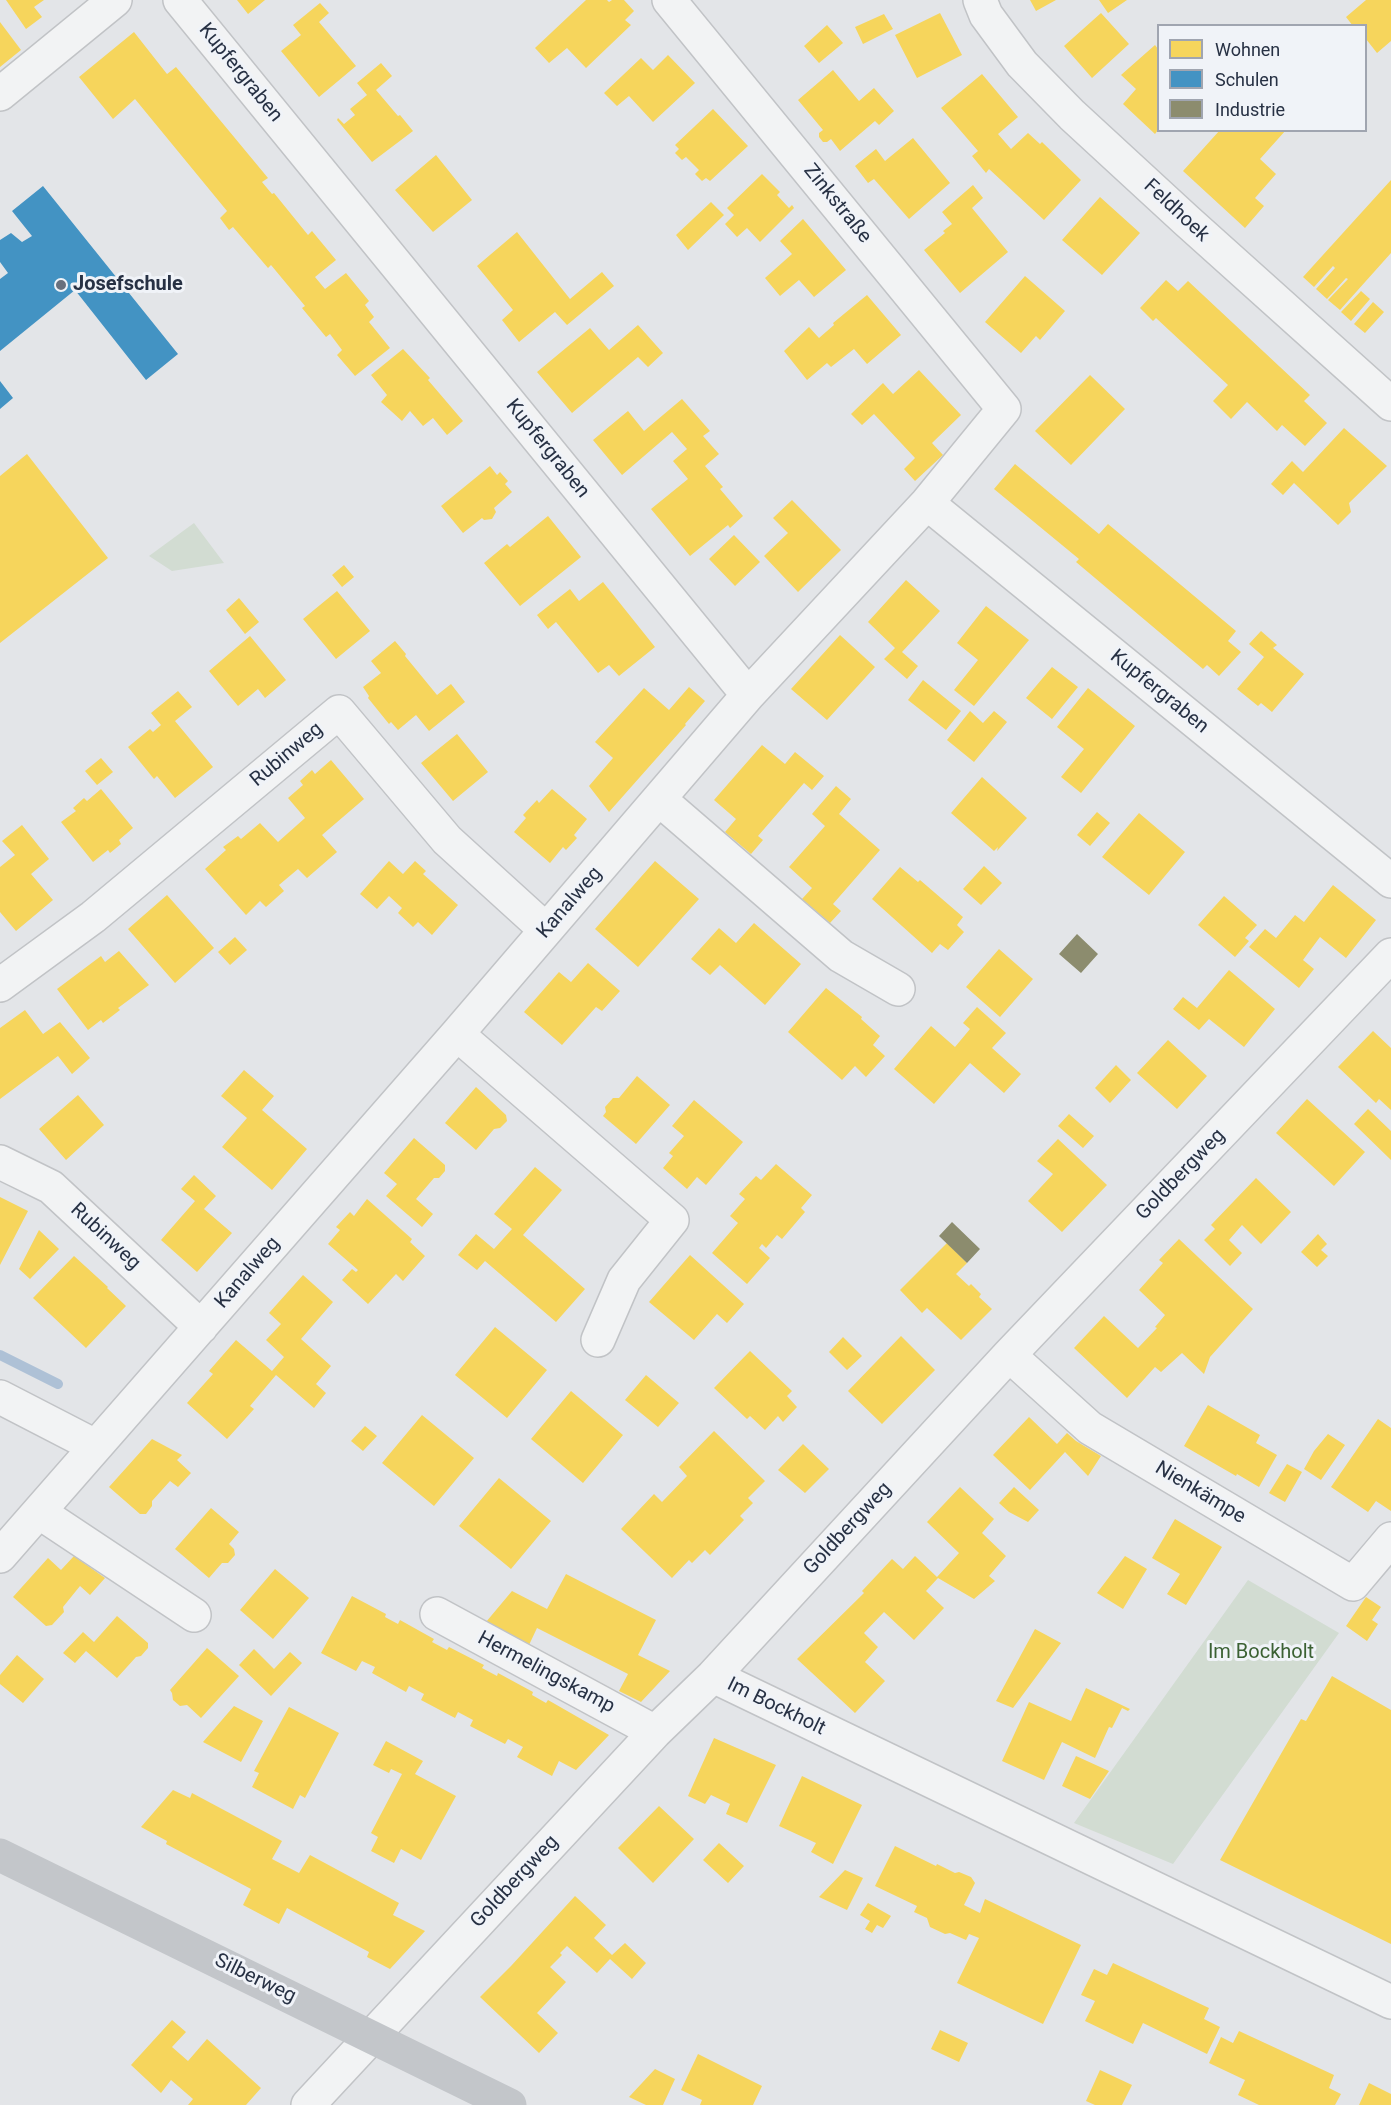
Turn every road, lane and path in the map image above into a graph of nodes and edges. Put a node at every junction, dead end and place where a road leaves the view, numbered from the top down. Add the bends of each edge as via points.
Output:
1 (115, 0) edge
2 (180, 0) edge
3 (669, 0) edge
4 (980, 0) edge
5 (0, 94) edge
6 (1391, 404) edge
7 (927, 502) junction
8 (748, 695) junction
9 (659, 799) junction
10 (1391, 881) edge
11 (546, 930) junction
12 (1391, 955) edge
13 (0, 985) edge
14 (898, 989) dead end
15 (457, 1034) junction
16 (0, 1162) edge
17 (201, 1327) junction
18 (598, 1340) dead end
19 (1009, 1354) junction
20 (0, 1397) edge
21 (95, 1446) junction
22 (39, 1512) junction
23 (1391, 1539) edge
24 (0, 1556) edge
25 (437, 1614) dead end
26 (194, 1615) dead end
27 (712, 1676) junction
28 (655, 1732) junction
29 (0, 1855) edge
30 (1391, 2002) edge
31 (371, 2036) junction
32 (308, 2105) edge
33 (510, 2105) edge

1 - 5 street
2 - 8 street, Kupfergraben
3 - 7 street, Zinkstraße via 1004,409
4 - 6 street, Feldhoek via 986,15 1022,64 1072,115
7 - 8 street
7 - 10 street, Kupfergraben
8 - 9 street, Kanalweg
9 - 11 street, Kanalweg
9 - 14 street via 841,956
11 - 13 street, Rubinweg via 447,840 339,712 93,917
11 - 15 street, Kanalweg
12 - 19 street, Goldbergweg
15 - 17 street, Kanalweg
15 - 18 street via 672,1220 624,1280
16 - 17 street, Rubinweg via 51,1187
17 - 21 street, Kanalweg
19 - 23 street, Nienkämpe via 1090,1428 1353,1584
19 - 27 street, Goldbergweg
20 - 21 street
21 - 22 street, Kanalweg
22 - 24 street, Kanalweg
22 - 26 street
25 - 28 street, Hermelingskamp
27 - 28 street, Goldbergweg
27 - 30 street, Im Bockholt
28 - 31 street, Goldbergweg
29 - 31 street, Silberweg
31 - 32 street, Goldbergweg
31 - 33 street, Silberweg

